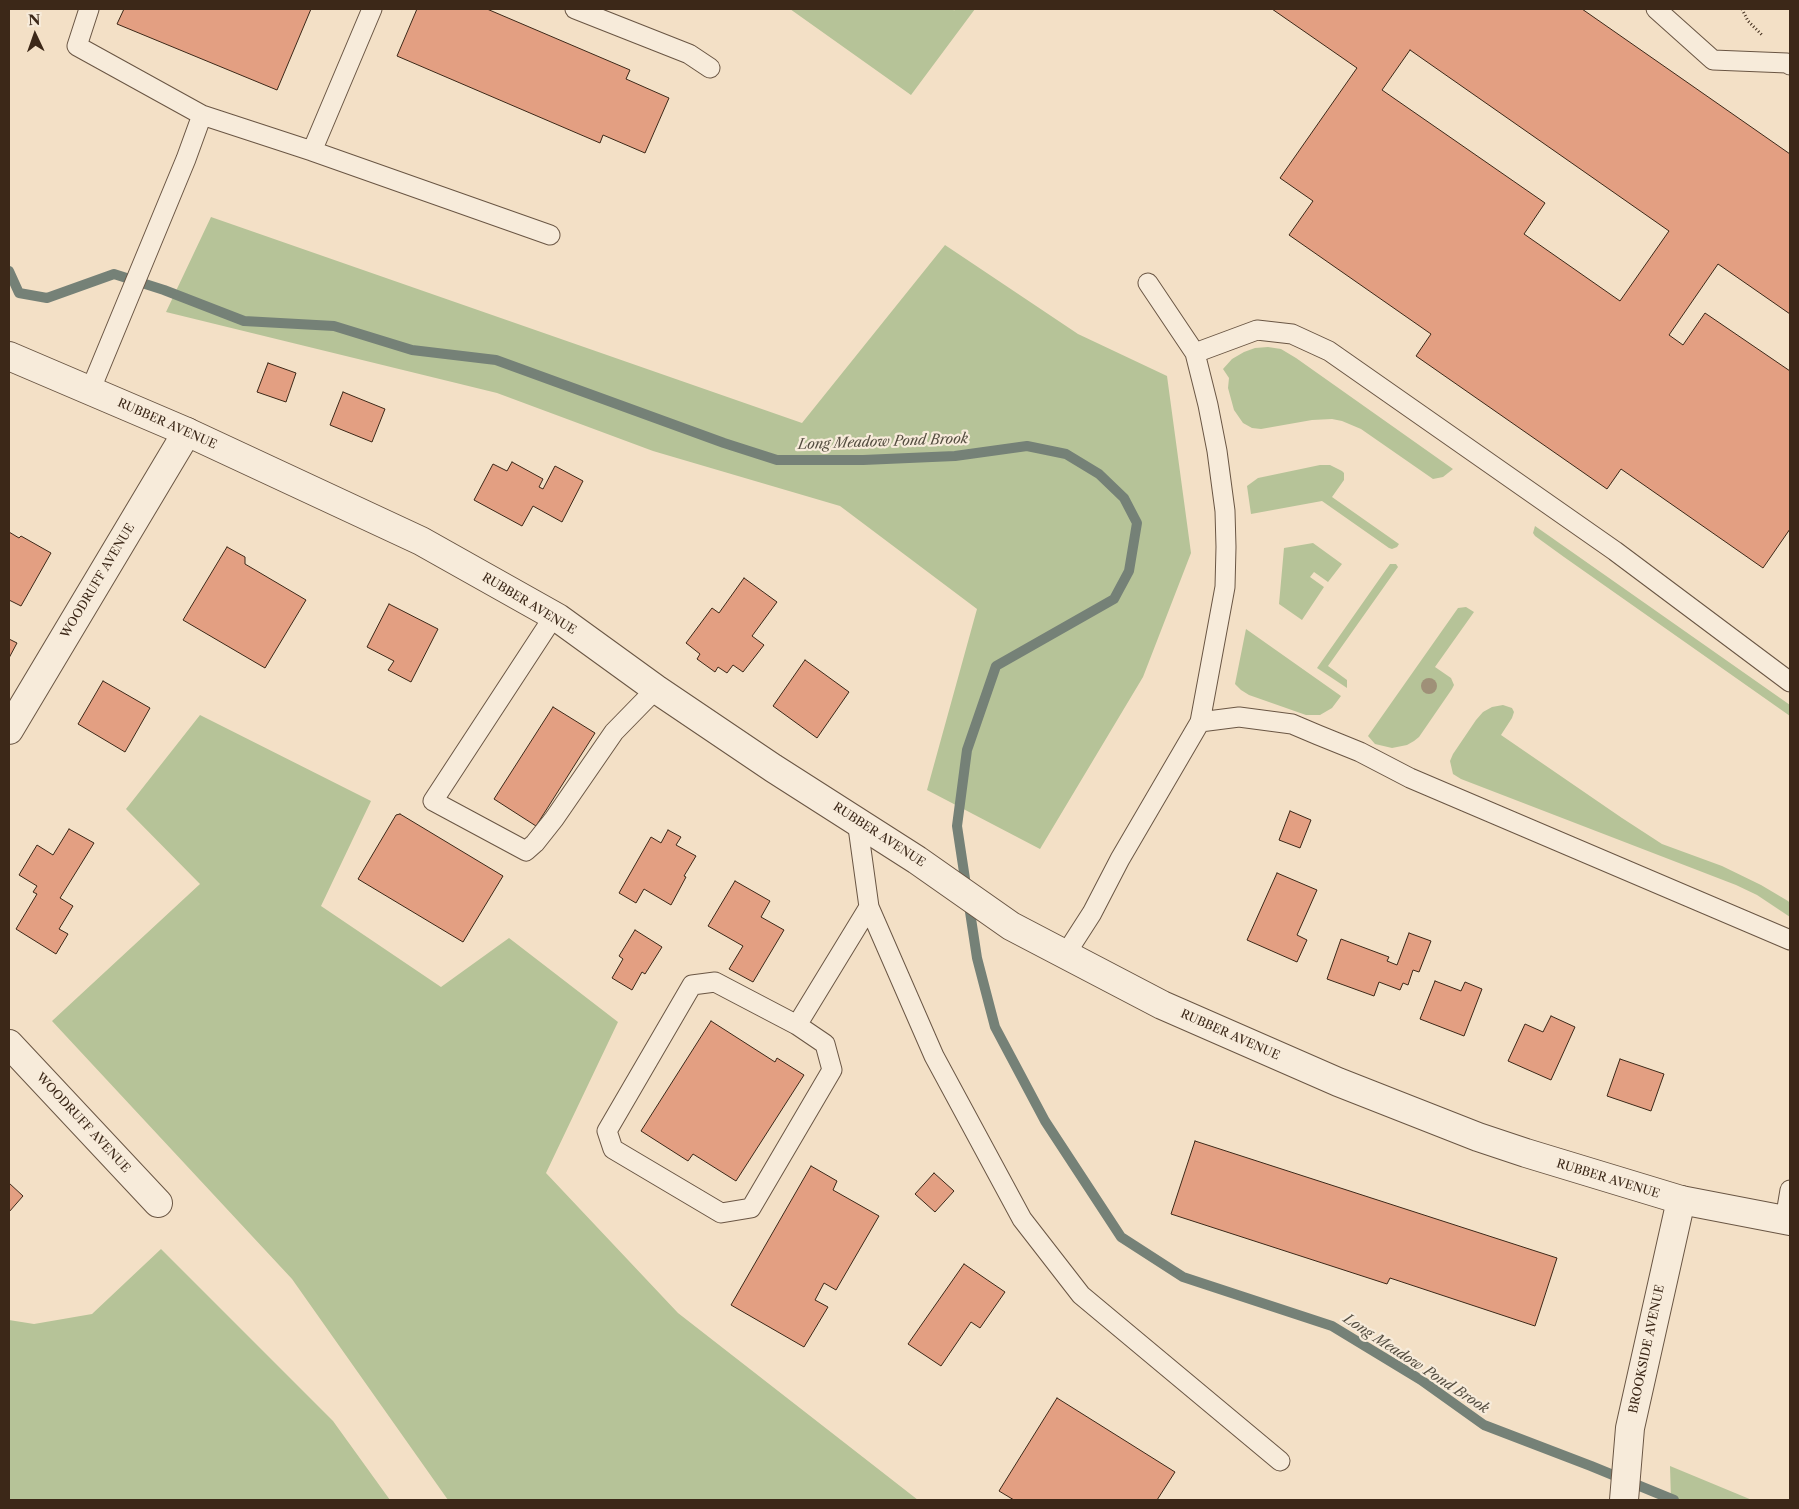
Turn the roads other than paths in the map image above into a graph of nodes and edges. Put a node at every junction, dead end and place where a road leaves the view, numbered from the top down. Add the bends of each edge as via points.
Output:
1 (89, 9) edge
2 (372, 9) edge
3 (575, 9) edge
4 (1656, 9) edge
5 (1790, 65) edge
6 (710, 68) dead end
7 (202, 115) junction
8 (312, 150) junction
9 (550, 235) dead end
10 (1148, 283) dead end
11 (1195, 353) junction
12 (9, 356) edge
13 (90, 391) junction
14 (187, 432) junction
15 (554, 616) junction
16 (1790, 682) edge
17 (656, 689) junction
18 (1200, 722) junction
19 (9, 730) edge
20 (856, 820) junction
21 (868, 907) junction
22 (1790, 940) edge
23 (1065, 955) junction
24 (797, 1025) junction
25 (9, 1044) edge
26 (1790, 1190) edge
27 (1681, 1200) junction
28 (158, 1203) dead end
29 (1788, 1221) edge
30 (1280, 1461) dead end
31 (1624, 1500) edge

1 - 7 lane via 77,46
2 - 8 lane
3 - 6 lane via 689,54
4 - 5 lane via 1713,60
7 - 8 lane
7 - 13 lane
8 - 9 lane
10 - 11 lane
11 - 16 lane via 1257,330 1292,334 1329,350 1616,552
11 - 18 lane via 1217,452 1226,547 1225,587
12 - 13 street, RUBBER AVENUE
13 - 14 street, RUBBER AVENUE
14 - 15 street, RUBBER AVENUE via 421,541
14 - 19 street, WOODRUFF AVENUE
15 - 17 street, RUBBER AVENUE
15 - 17 lane via 433,801 526,851 554,819 614,732
17 - 20 street, RUBBER AVENUE
18 - 22 lane via 1239,717 1292,724 1360,752 1410,778
18 - 23 lane
20 - 21 lane
20 - 23 street, RUBBER AVENUE via 1011,926
21 - 24 lane
21 - 30 lane via 934,1056 1022,1219 1081,1295
23 - 27 street, RUBBER AVENUE via 1162,1005 1338,1082 1502,1145
24 - 24 lane via 715,982 692,985 607,1131 613,1149 721,1213 751,1208 832,1070 825,1044
25 - 28 street, WOODRUFF AVENUE
26 - 29 lane
27 - 29 street, RUBBER AVENUE
27 - 31 street, BROOKSIDE AVENUE via 1630,1428

